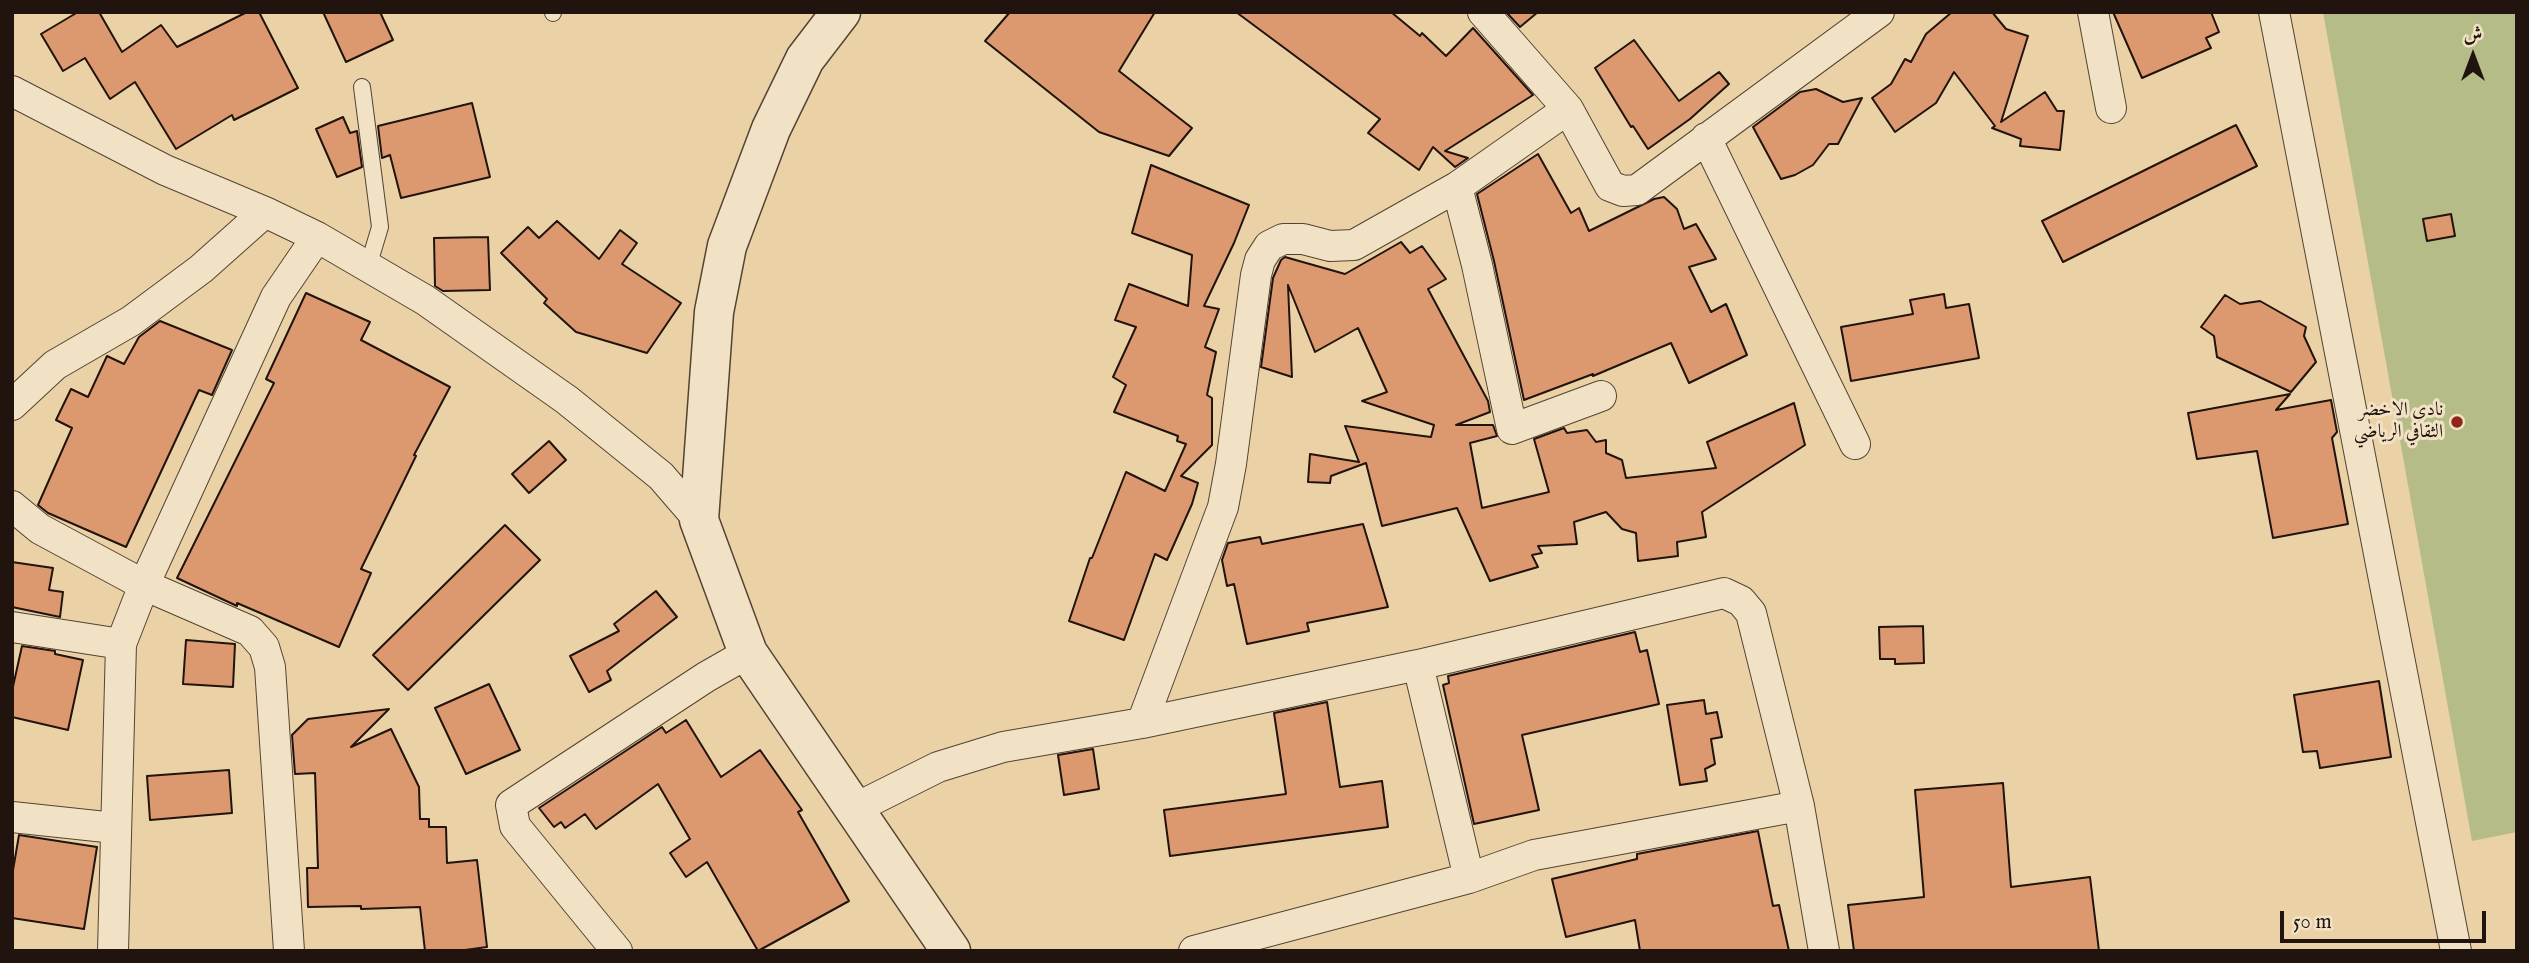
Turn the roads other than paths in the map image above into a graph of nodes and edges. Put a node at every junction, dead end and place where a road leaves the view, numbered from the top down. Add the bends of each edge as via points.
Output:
1 (841, 12) edge
2 (1483, 12) edge
3 (1879, 12) edge
4 (2093, 12) edge
5 (2274, 12) edge
6 (362, 87) dead end
7 (12, 91) edge
8 (2111, 108) dead end
9 (1568, 109) junction
10 (1706, 138) junction
11 (1457, 187) junction
12 (265, 212) junction
13 (317, 237) junction
14 (368, 267) junction
15 (55, 365) junction
16 (12, 376) edge
17 (1601, 396) dead end
18 (12, 405) edge
19 (1855, 444) dead end
20 (12, 506) edge
21 (699, 520) junction
22 (144, 585) junction
23 (12, 627) edge
24 (121, 644) junction
25 (748, 653) junction
26 (1418, 665) junction
27 (1142, 723) junction
28 (1799, 806) junction
29 (854, 808) junction
30 (12, 817) edge
31 (115, 828) junction
32 (1469, 878) junction
33 (113, 951) edge
34 (289, 951) edge
35 (617, 951) edge
36 (951, 951) edge
37 (1195, 951) edge
38 (1824, 951) edge
39 (2456, 951) edge

1 - 21 street via 805,59 771,128 727,246 714,312
2 - 9 street
3 - 10 street
4 - 8 street
5 - 39 street
6 - 14 lane via 380,228
7 - 12 street via 165,170
9 - 10 street via 1610,186 1623,191 1637,190
9 - 11 street
10 - 19 street
11 - 17 street via 1512,429
11 - 27 street via 1354,245 1283,239 1269,246 1260,260 1223,507
12 - 13 street
12 - 15 street via 201,269 131,321
13 - 14 street
13 - 22 street via 276,297
14 - 21 street via 425,300 567,400 661,476
15 - 16 street
15 - 18 street
20 - 22 street via 40,529
21 - 25 street
22 - 24 street
22 - 34 street via 250,631 264,647 270,667
23 - 24 street
24 - 31 street
25 - 29 street
25 - 35 street via 511,805 515,826
26 - 27 street
26 - 28 street via 1724,593 1741,601 1751,613
26 - 32 street
27 - 29 street via 1003,747 938,767
28 - 32 street via 1534,855
28 - 38 street
29 - 36 street
30 - 31 street
31 - 33 street
32 - 37 street

